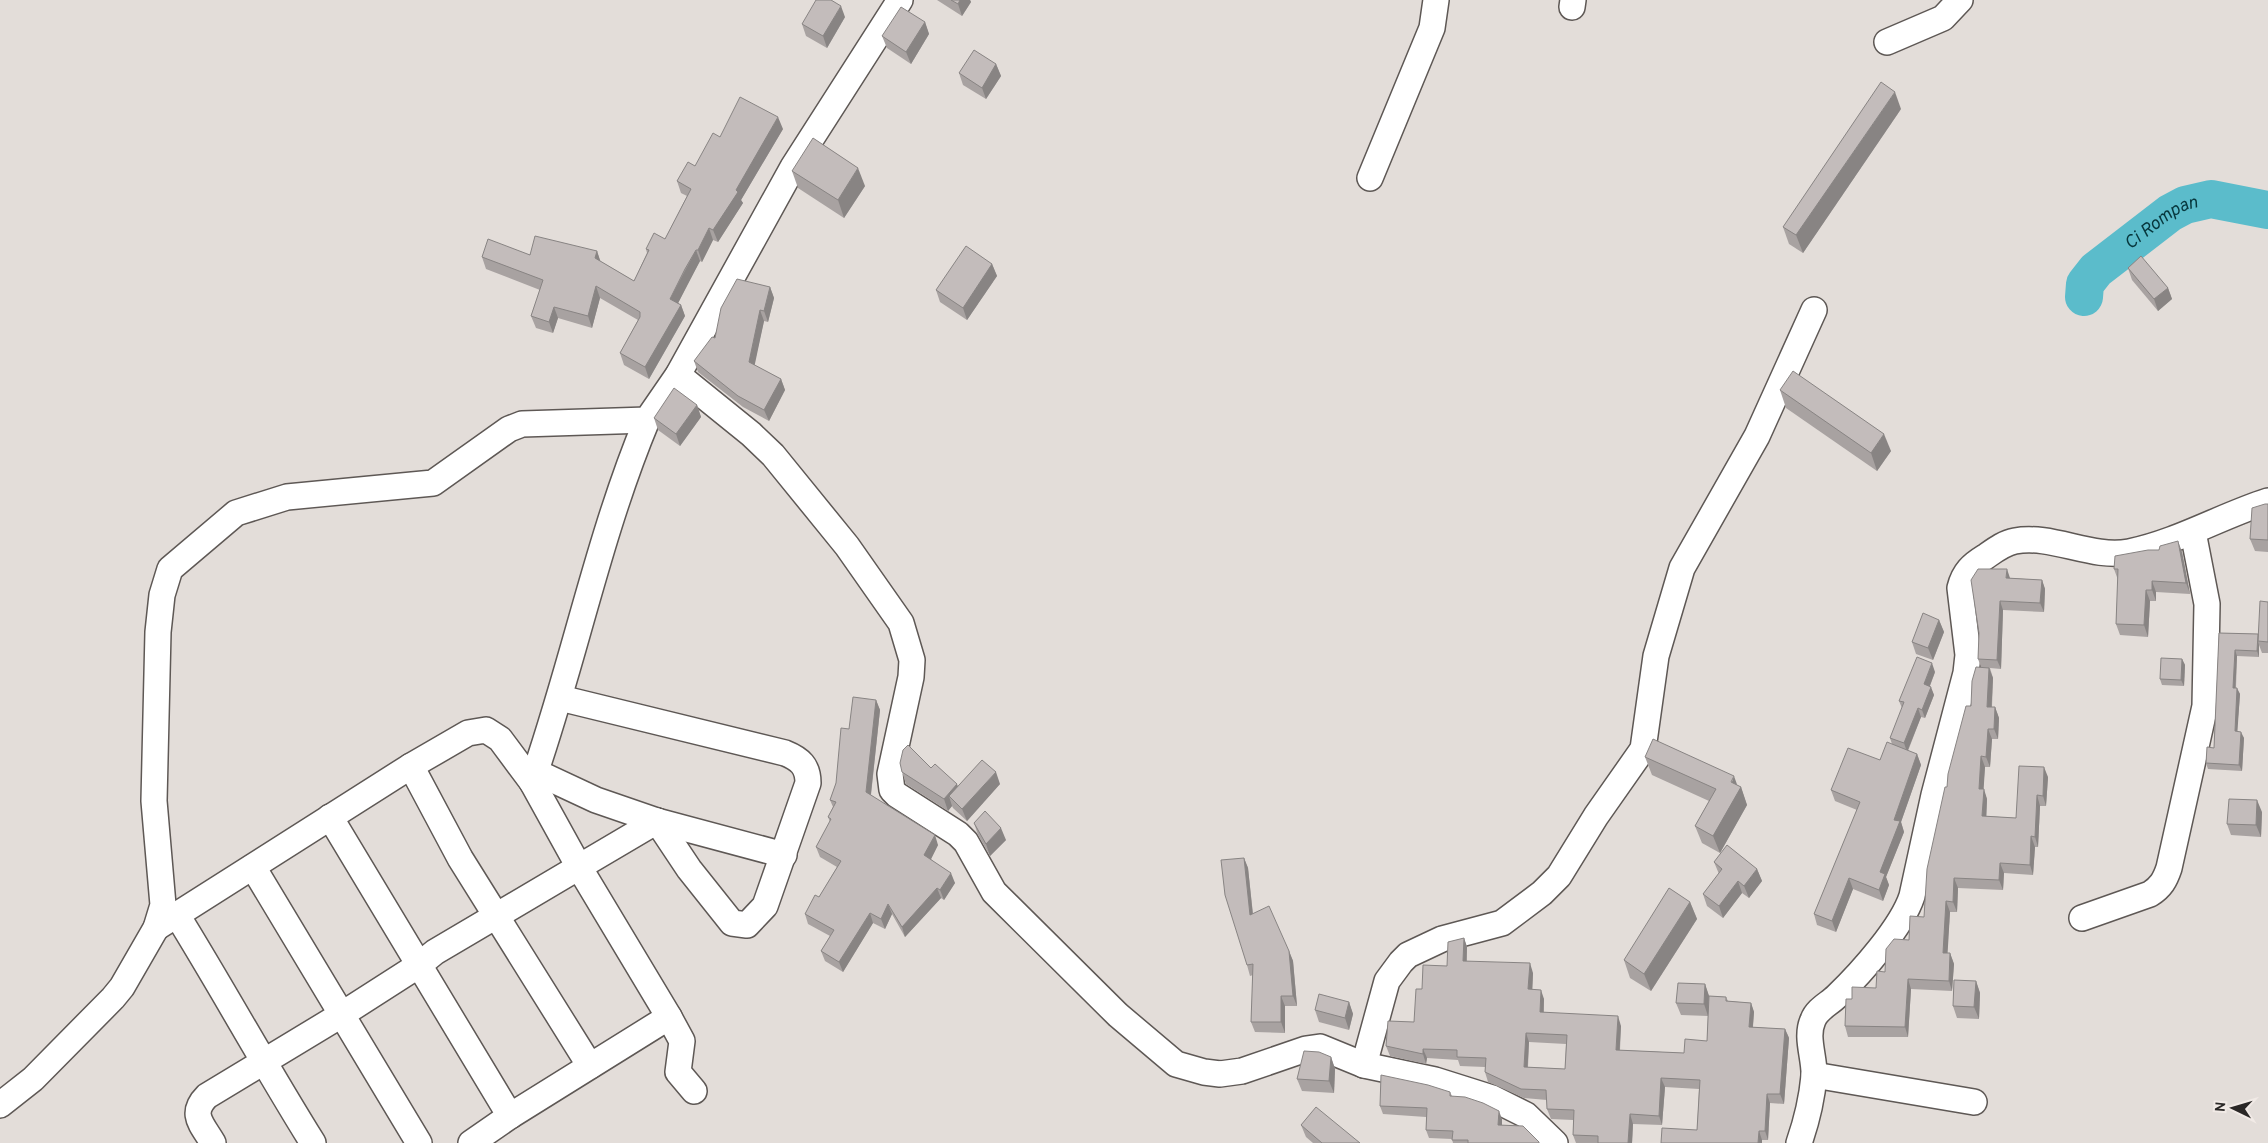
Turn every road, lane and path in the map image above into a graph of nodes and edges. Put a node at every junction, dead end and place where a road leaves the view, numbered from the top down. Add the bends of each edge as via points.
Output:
1 (900, 0) edge
2 (1436, 0) edge
3 (1960, 0) edge
4 (1886, 42) dead end
5 (1370, 178) dead end
6 (1814, 310) dead end
7 (678, 375) junction
8 (647, 420) junction
9 (2268, 501) edge
10 (2193, 532) junction
11 (560, 698) junction
12 (411, 766) junction
13 (534, 777) junction
14 (330, 817) junction
15 (657, 821) junction
16 (784, 855) junction
17 (252, 867) junction
18 (579, 867) junction
19 (496, 917) junction
20 (2082, 918) dead end
21 (166, 922) junction
22 (419, 965) junction
23 (341, 1015) junction
24 (669, 1017) junction
25 (262, 1063) junction
26 (1364, 1064) junction
27 (590, 1066) junction
28 (1814, 1075) junction
29 (694, 1091) dead end
30 (1974, 1102) dead end
31 (0, 1105) edge
32 (510, 1116) junction
33 (213, 1143) edge
34 (313, 1143) edge
35 (419, 1143) edge
36 (471, 1143) edge
37 (1555, 1143) edge
38 (1799, 1143) edge

1 - 7 street via 793,167
2 - 5 street via 1429,35
3 - 4 street via 1943,18
6 - 26 street via 1757,436 1682,568 1656,656 1643,749 1559,876 1542,894 1502,923 1442,939 1408,954 1400,962 1387,981
7 - 8 street
7 - 26 street via 773,455 847,546 901,623 912,660 890,774 892,790 958,834 966,842 994,892 1118,1015 1176,1064 1204,1072 1227,1073 1320,1047
8 - 11 street via 614,511
8 - 21 street via 522,424 433,483 298,496 253,506 236,513 170,569 162,595 158,632 154,801
9 - 10 street
10 - 20 street via 2207,604 2206,706 2169,868 2159,889
10 - 28 street via 2119,553 2016,541 2003,545 1971,566 1963,577 1960,588 1968,655 1966,673 1912,896 1892,932 1812,1020
11 - 13 street
11 - 16 street via 795,757 805,765 808,783
12 - 13 street via 468,733 486,730 500,739
12 - 14 street
12 - 19 street
13 - 15 street
13 - 18 street
14 - 17 street
14 - 22 street
15 - 16 street
15 - 16 street via 689,869 732,923 740,926 752,921 765,906
15 - 18 street
17 - 21 street
17 - 23 street
18 - 19 street
18 - 24 street
19 - 22 street via 435,952
19 - 27 street
21 - 25 street via 242,1023
21 - 31 street via 113,998 33,1079
22 - 23 street
22 - 32 street
23 - 25 street
23 - 35 street
24 - 27 street
24 - 29 street via 682,1041 678,1072
25 - 33 street via 201,1102 197,1114
25 - 34 street
26 - 37 street via 1434,1080 1492,1098 1526,1115
27 - 32 street
28 - 30 street
28 - 38 street
32 - 36 street

